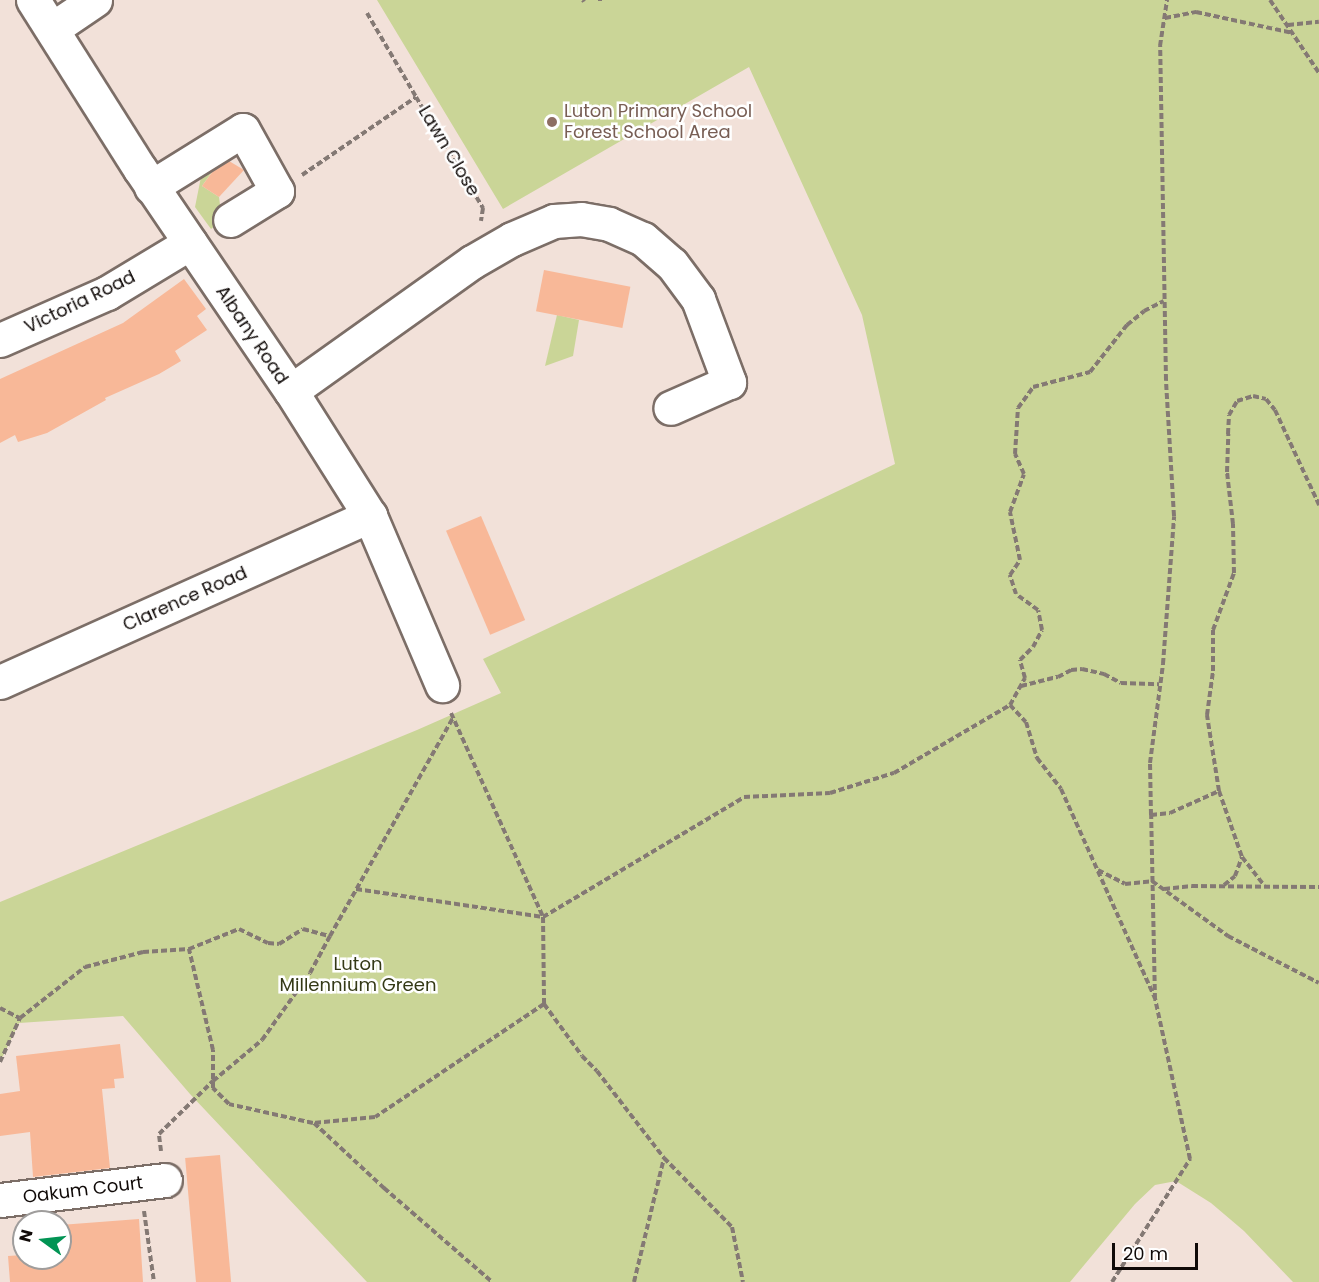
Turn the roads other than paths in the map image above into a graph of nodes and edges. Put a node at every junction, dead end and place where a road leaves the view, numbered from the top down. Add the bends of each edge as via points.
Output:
1 (33, 0) edge
2 (95, 0) edge
3 (52, 29) junction
4 (151, 187) junction
5 (230, 220) dead end
6 (190, 243) junction
7 (0, 340) edge
8 (291, 391) junction
9 (670, 408) dead end
10 (370, 516) junction
11 (0, 682) edge
12 (442, 685) dead end
13 (156, 1182) road end
14 (0, 1200) edge

1 - 3 street, Albany Road
2 - 3 street
3 - 4 street, Albany Road
4 - 5 street via 243,130 277,191
4 - 6 street, Albany Road
6 - 7 street, Victoria Road via 107,293
6 - 8 street, Albany Road
8 - 9 street via 472,262 512,239 554,221 590,220 643,239 672,264 698,299 729,382
8 - 10 street, Albany Road
10 - 11 street, Clarence Road
10 - 12 street, Albany Road
13 - 14 street, Oakum Court

